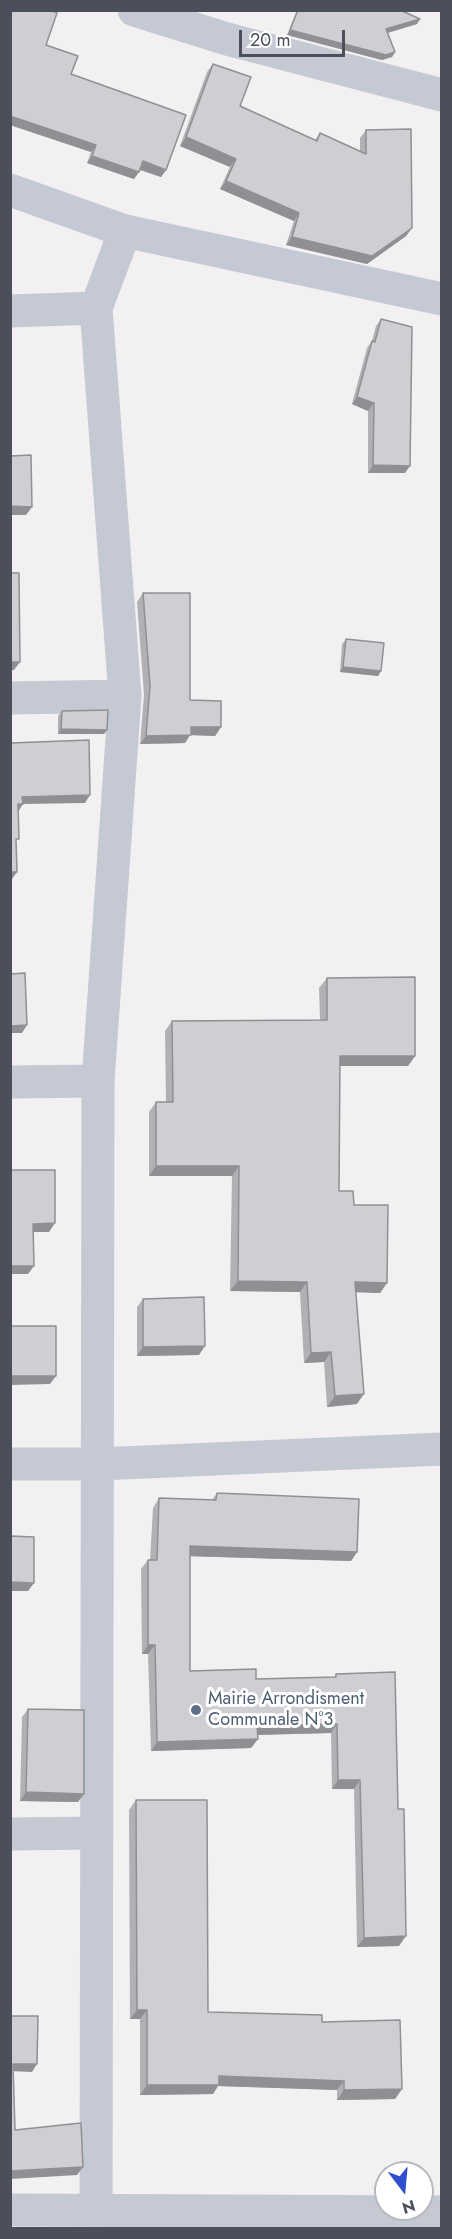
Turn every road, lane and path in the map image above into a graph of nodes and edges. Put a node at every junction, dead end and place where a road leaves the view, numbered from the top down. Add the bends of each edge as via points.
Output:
1 (134, 10) edge
2 (441, 95) edge
3 (10, 190) edge
4 (125, 231) junction
5 (441, 299) edge
6 (96, 308) junction
7 (10, 311) edge
8 (125, 696) junction
9 (10, 698) edge
10 (98, 1081) junction
11 (10, 1082) edge
12 (441, 1449) edge
13 (10, 1464) edge
14 (99, 1464) junction
15 (97, 1833) junction
16 (10, 1834) edge
17 (10, 2210) edge
18 (441, 2212) edge
19 (96, 2220) edge

1 - 2 street via 227,39
3 - 4 street
4 - 5 street
4 - 6 street
6 - 7 street
6 - 8 street
8 - 9 street
8 - 10 street
10 - 11 street
10 - 14 street
12 - 14 street
13 - 14 street
14 - 15 street
15 - 16 street
15 - 19 street
17 - 19 street
18 - 19 street

